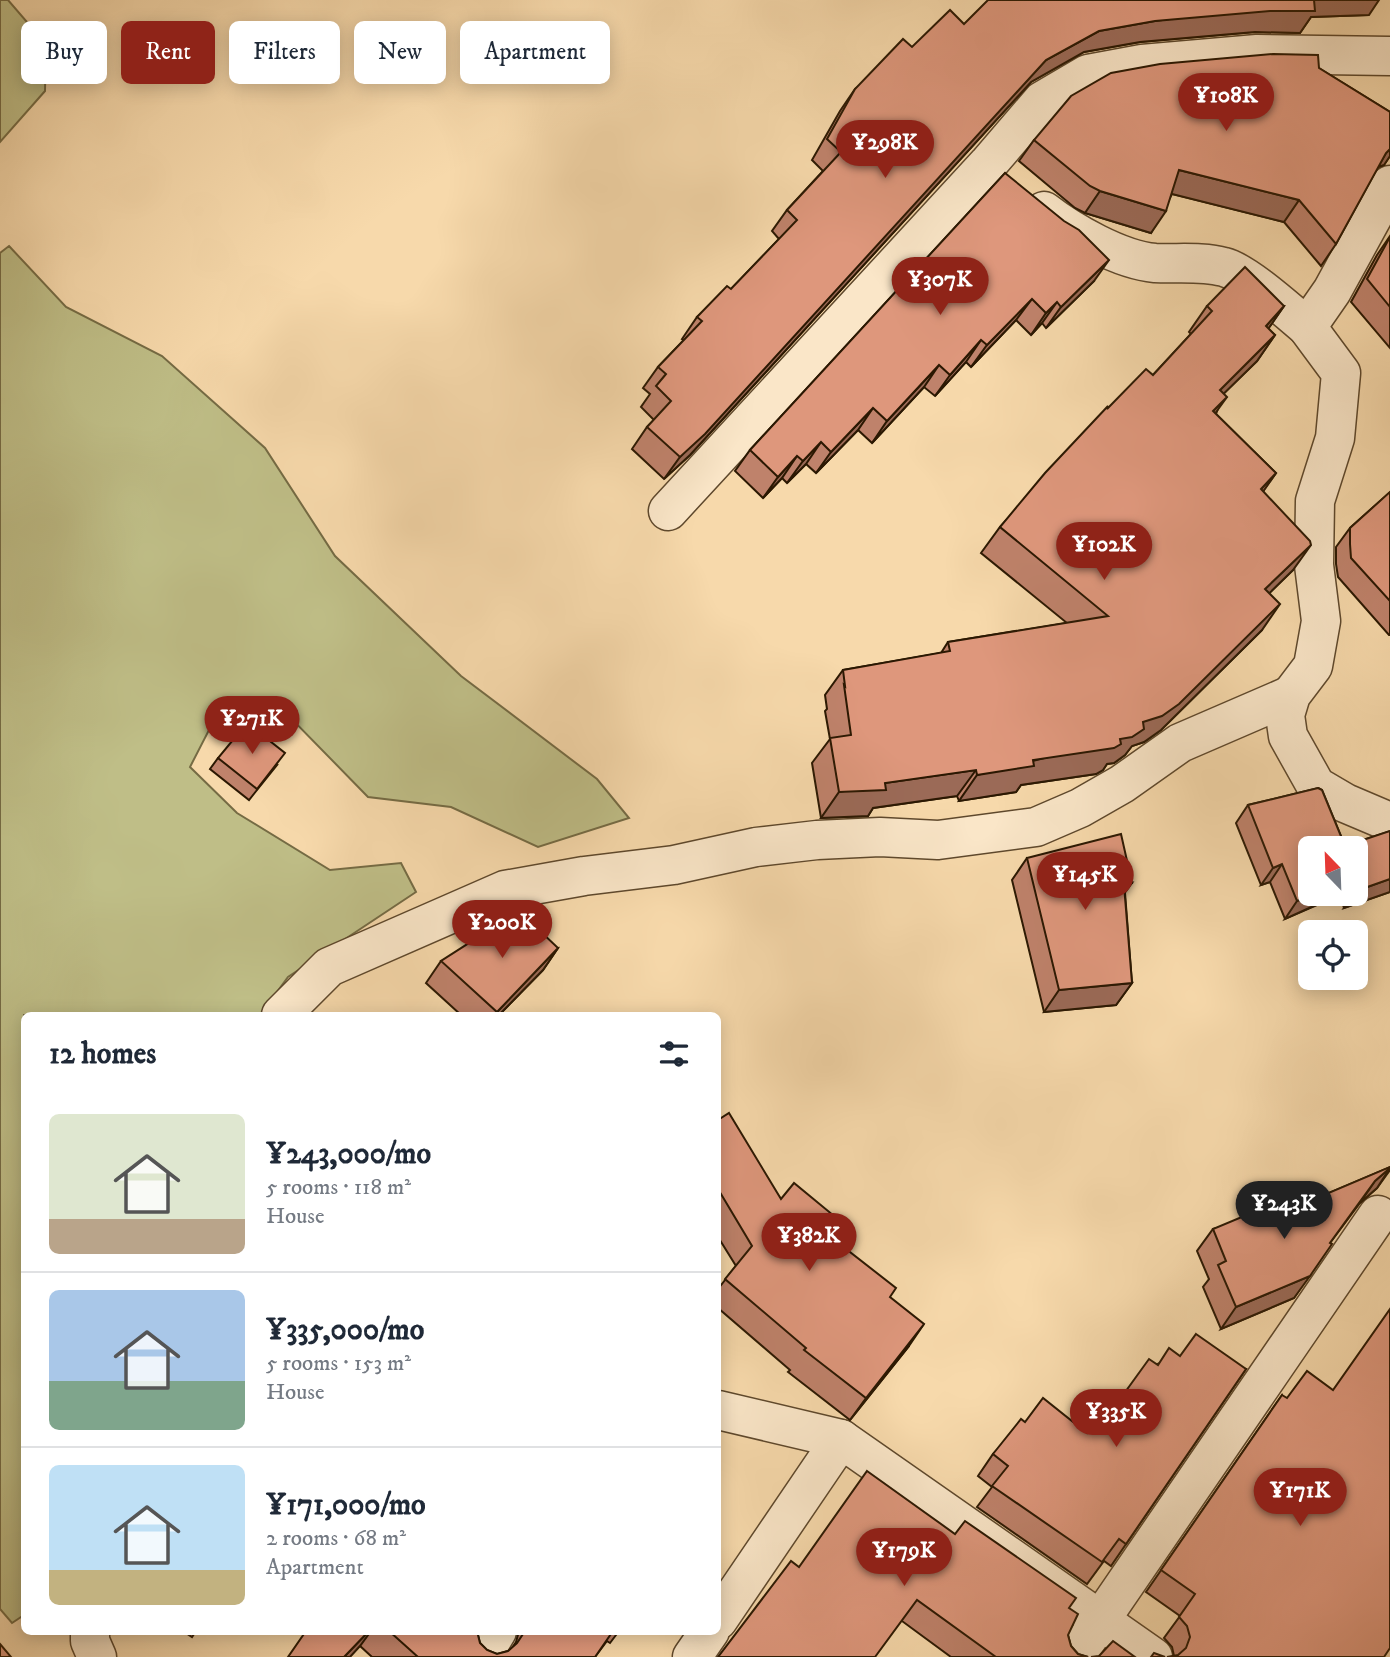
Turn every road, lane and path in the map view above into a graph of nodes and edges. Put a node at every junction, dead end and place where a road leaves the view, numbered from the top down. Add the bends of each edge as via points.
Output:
1 (1390, 56) edge
2 (988, 164) junction
3 (1390, 185) edge
4 (1307, 327) junction
5 (668, 511) dead end
6 (1291, 695) junction
7 (1390, 822) edge
8 (284, 1012) edge
9 (1378, 1215) dead end
10 (721, 1411) edge
11 (841, 1439) junction
12 (721, 1616) edge
13 (1102, 1621) junction
14 (90, 1635) edge
15 (495, 1635) edge
16 (707, 1635) edge
17 (97, 1657) edge
18 (481, 1657) edge
19 (692, 1657) edge
20 (1075, 1657) edge
21 (1153, 1657) edge

1 - 2 street via 1257,54 1142,64 1088,74 1042,101
2 - 4 street via 1063,226 1107,249 1151,263 1227,267
2 - 5 street
3 - 4 street
4 - 6 street via 1341,373 1335,438 1315,501 1314,565 1321,621 1313,666
6 - 7 street via 1285,715 1288,736 1316,786
6 - 8 street via 1180,743 1122,784 1036,827 938,840 817,839 505,890 329,967
9 - 13 street
10 - 11 street
11 - 12 street
11 - 13 street
13 - 20 street
13 - 21 street
14 - 17 street
15 - 18 street
16 - 19 street

